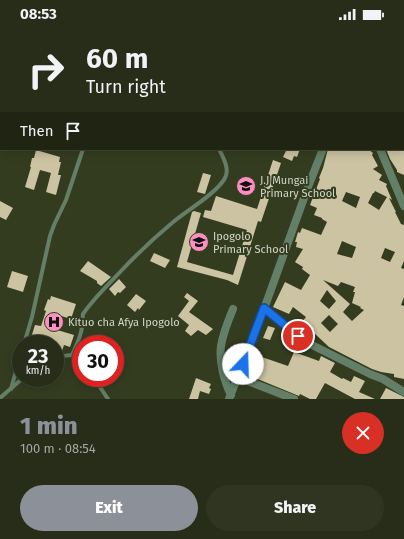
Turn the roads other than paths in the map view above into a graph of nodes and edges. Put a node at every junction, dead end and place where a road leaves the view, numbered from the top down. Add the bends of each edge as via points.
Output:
1 (83, 150) edge
2 (220, 150) edge
3 (323, 150) edge
4 (380, 150) edge
5 (404, 206) edge
6 (264, 308) junction
7 (233, 309) dead end
8 (27, 335) edge
9 (80, 335) edge
10 (72, 355) edge
11 (64, 356) edge
12 (237, 377) junction
13 (12, 385) edge
14 (100, 387) edge
15 (11, 389) joint
16 (404, 392) edge
17 (230, 397) edge
18 (0, 398) edge
19 (108, 399) edge
20 (294, 399) edge

1 - 8 lane via 66,200 50,236
2 - 9 lane via 225,161 226,177 217,188 146,246 106,286 83,314
3 - 6 street
4 - 5 street
6 - 12 street
6 - 16 street via 306,342 383,379
7 - 17 street via 221,347 222,365
10 - 11 lane
12 - 17 street
12 - 20 street
13 - 15 lane
14 - 19 lane
15 - 18 lane

